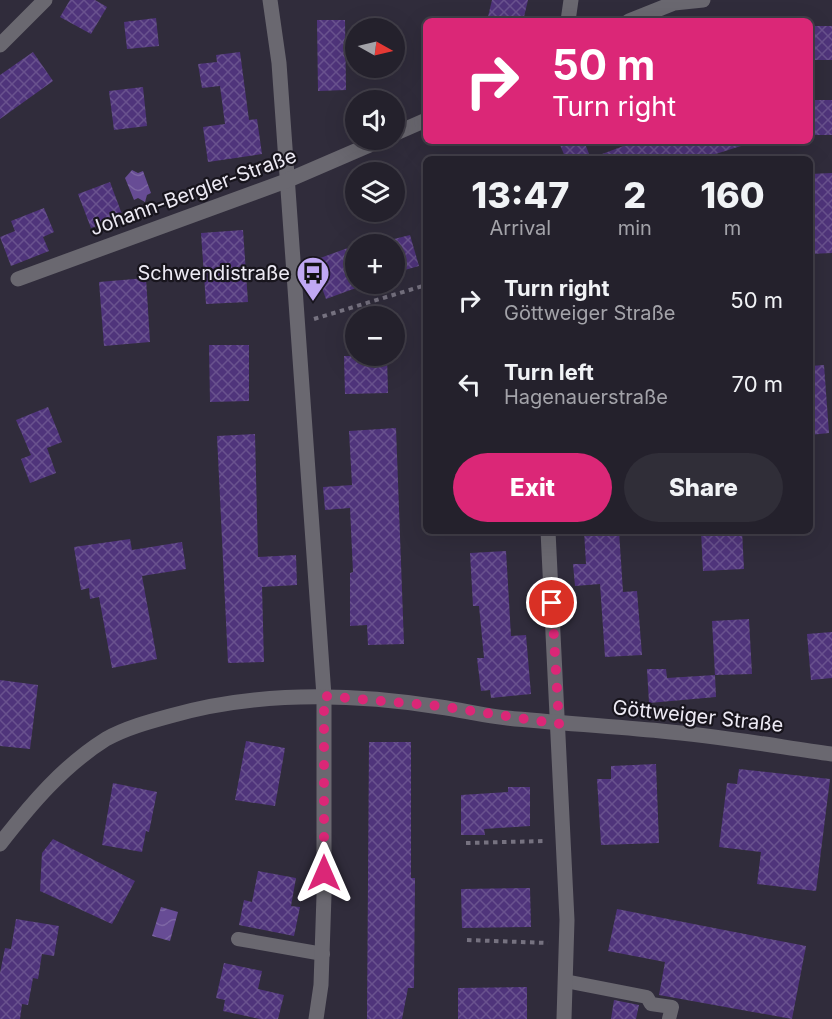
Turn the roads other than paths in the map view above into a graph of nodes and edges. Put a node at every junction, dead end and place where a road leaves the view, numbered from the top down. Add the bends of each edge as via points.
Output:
1 (45, 0) edge
2 (270, 0) edge
3 (571, 0) edge
4 (703, 0) edge
5 (568, 18) edge
6 (636, 18) edge
7 (0, 45) edge
8 (423, 121) edge
9 (405, 129) edge
10 (358, 150) edge
11 (286, 181) junction
12 (18, 279) dead end
13 (548, 534) edge
14 (324, 696) junction
15 (559, 724) junction
16 (832, 754) edge
17 (0, 844) edge
18 (238, 939) dead end
19 (323, 954) junction
20 (565, 981) junction
21 (316, 1019) edge
22 (564, 1019) edge
23 (669, 1019) edge

1 - 7 street
2 - 11 street via 279,63
3 - 5 street
4 - 6 street via 674,3
8 - 9 street
10 - 11 street, Johann-Bergler-Straße
11 - 12 street, Johann-Bergler-Straße
11 - 14 street
13 - 15 street
14 - 15 street, Göttweiger Straße via 439,706
14 - 17 street, Göttweiger Straße via 217,705 137,725 108,738 47,787
14 - 19 street
15 - 16 street, Göttweiger Straße via 663,731
15 - 20 street via 567,920
18 - 19 lane
19 - 21 street
20 - 22 street
20 - 23 lane via 647,997 651,1004 672,1007

